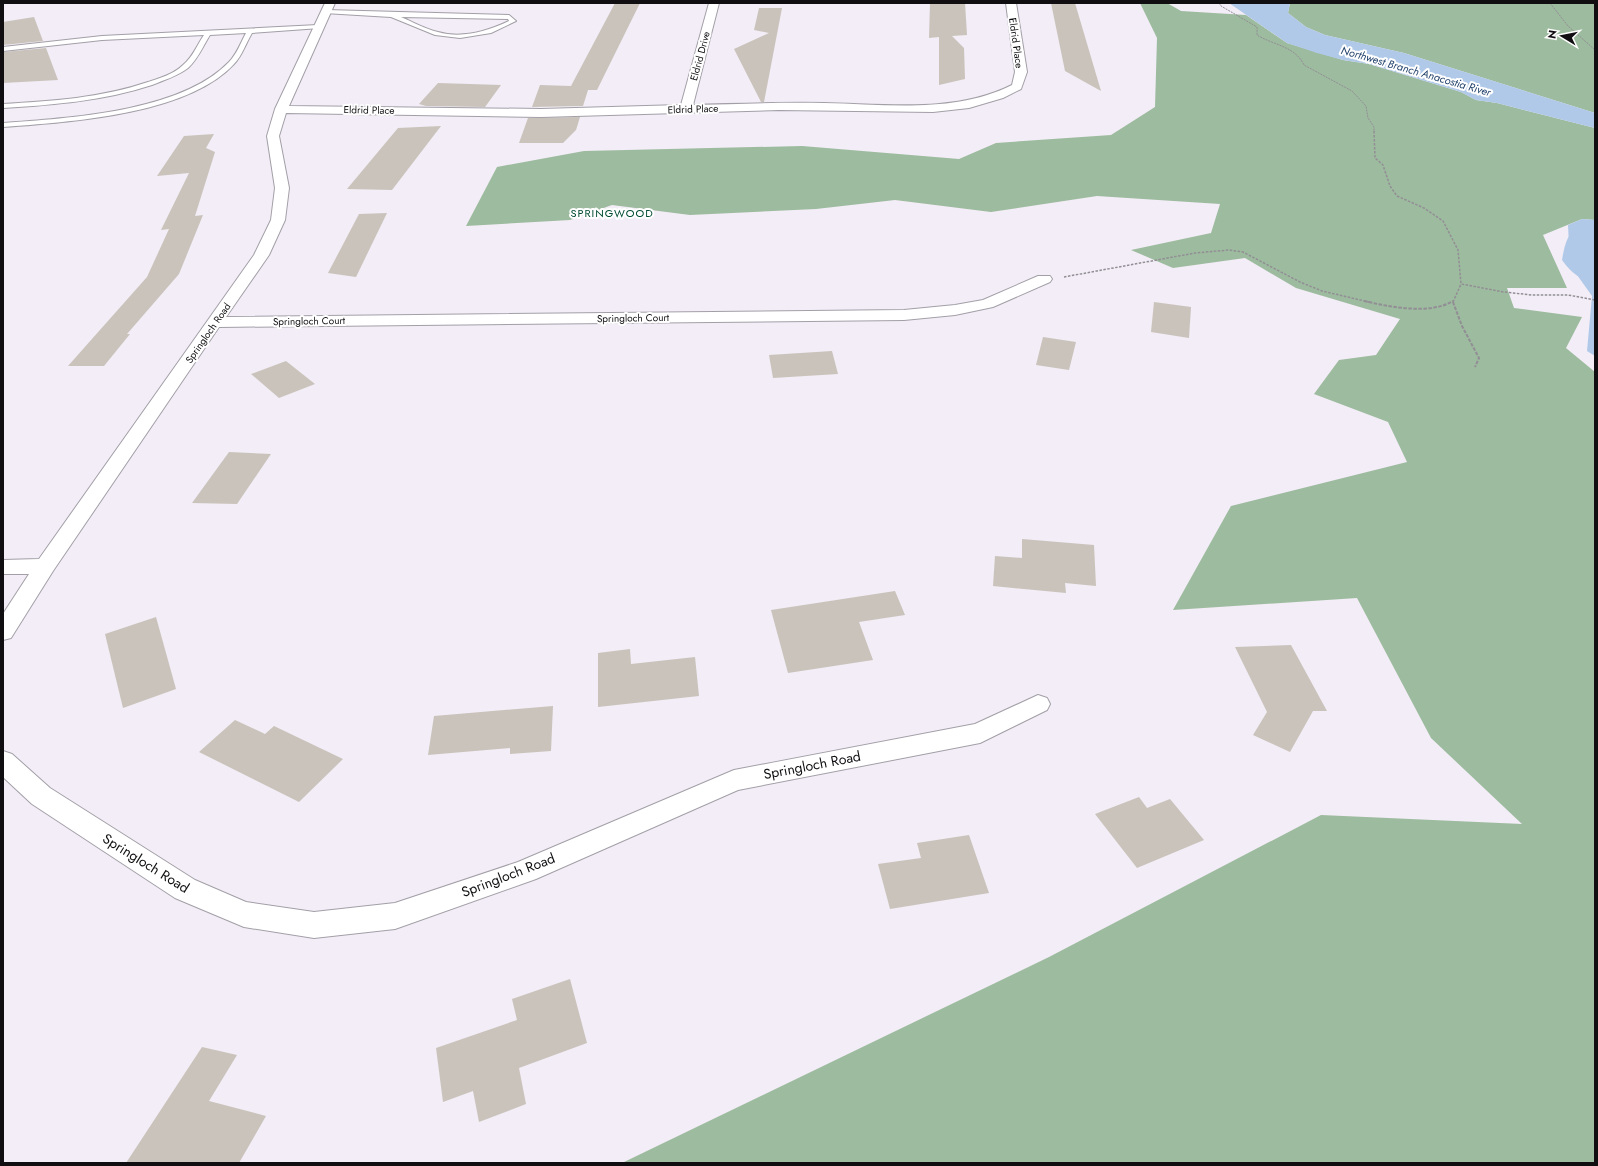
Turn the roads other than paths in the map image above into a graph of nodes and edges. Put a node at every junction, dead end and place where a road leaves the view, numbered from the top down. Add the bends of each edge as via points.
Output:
1 (714, 3) edge
2 (1011, 3) edge
3 (328, 7) edge
4 (392, 15) junction
5 (318, 27) junction
6 (250, 31) junction
7 (208, 33) junction
8 (3, 49) edge
9 (3, 106) edge
10 (281, 109) junction
11 (686, 109) junction
12 (3, 125) edge
13 (1044, 279) road end
14 (216, 322) junction
15 (45, 566) junction
16 (3, 567) edge
17 (3, 632) edge
18 (1038, 704) dead end
19 (3, 761) edge

1 - 11 street, Eldrid Drive
2 - 11 street, Eldrid Place via 1021,72 1017,87 999,96 965,105 933,108 779,106
3 - 4 lane
3 - 5 street, Springloch Road
4 - 4 lane via 437,34 460,36 488,32 513,21 509,17
5 - 6 lane
5 - 10 street, Springloch Road
6 - 7 lane
6 - 12 lane via 232,63 208,82 168,100 111,114
7 - 8 lane via 102,38
7 - 9 lane via 186,66 140,87 108,96 67,102
10 - 11 street, Eldrid Place via 541,113
10 - 14 street, Springloch Road via 273,136 282,188 278,220 261,255
13 - 14 street, Springloch Court via 987,304 904,315
14 - 15 street, Springloch Road
15 - 16 street
15 - 17 street, Springloch Road
18 - 19 street, Springloch Road via 980,733 734,780 526,871 395,916 314,925 244,914 185,889 41,796

